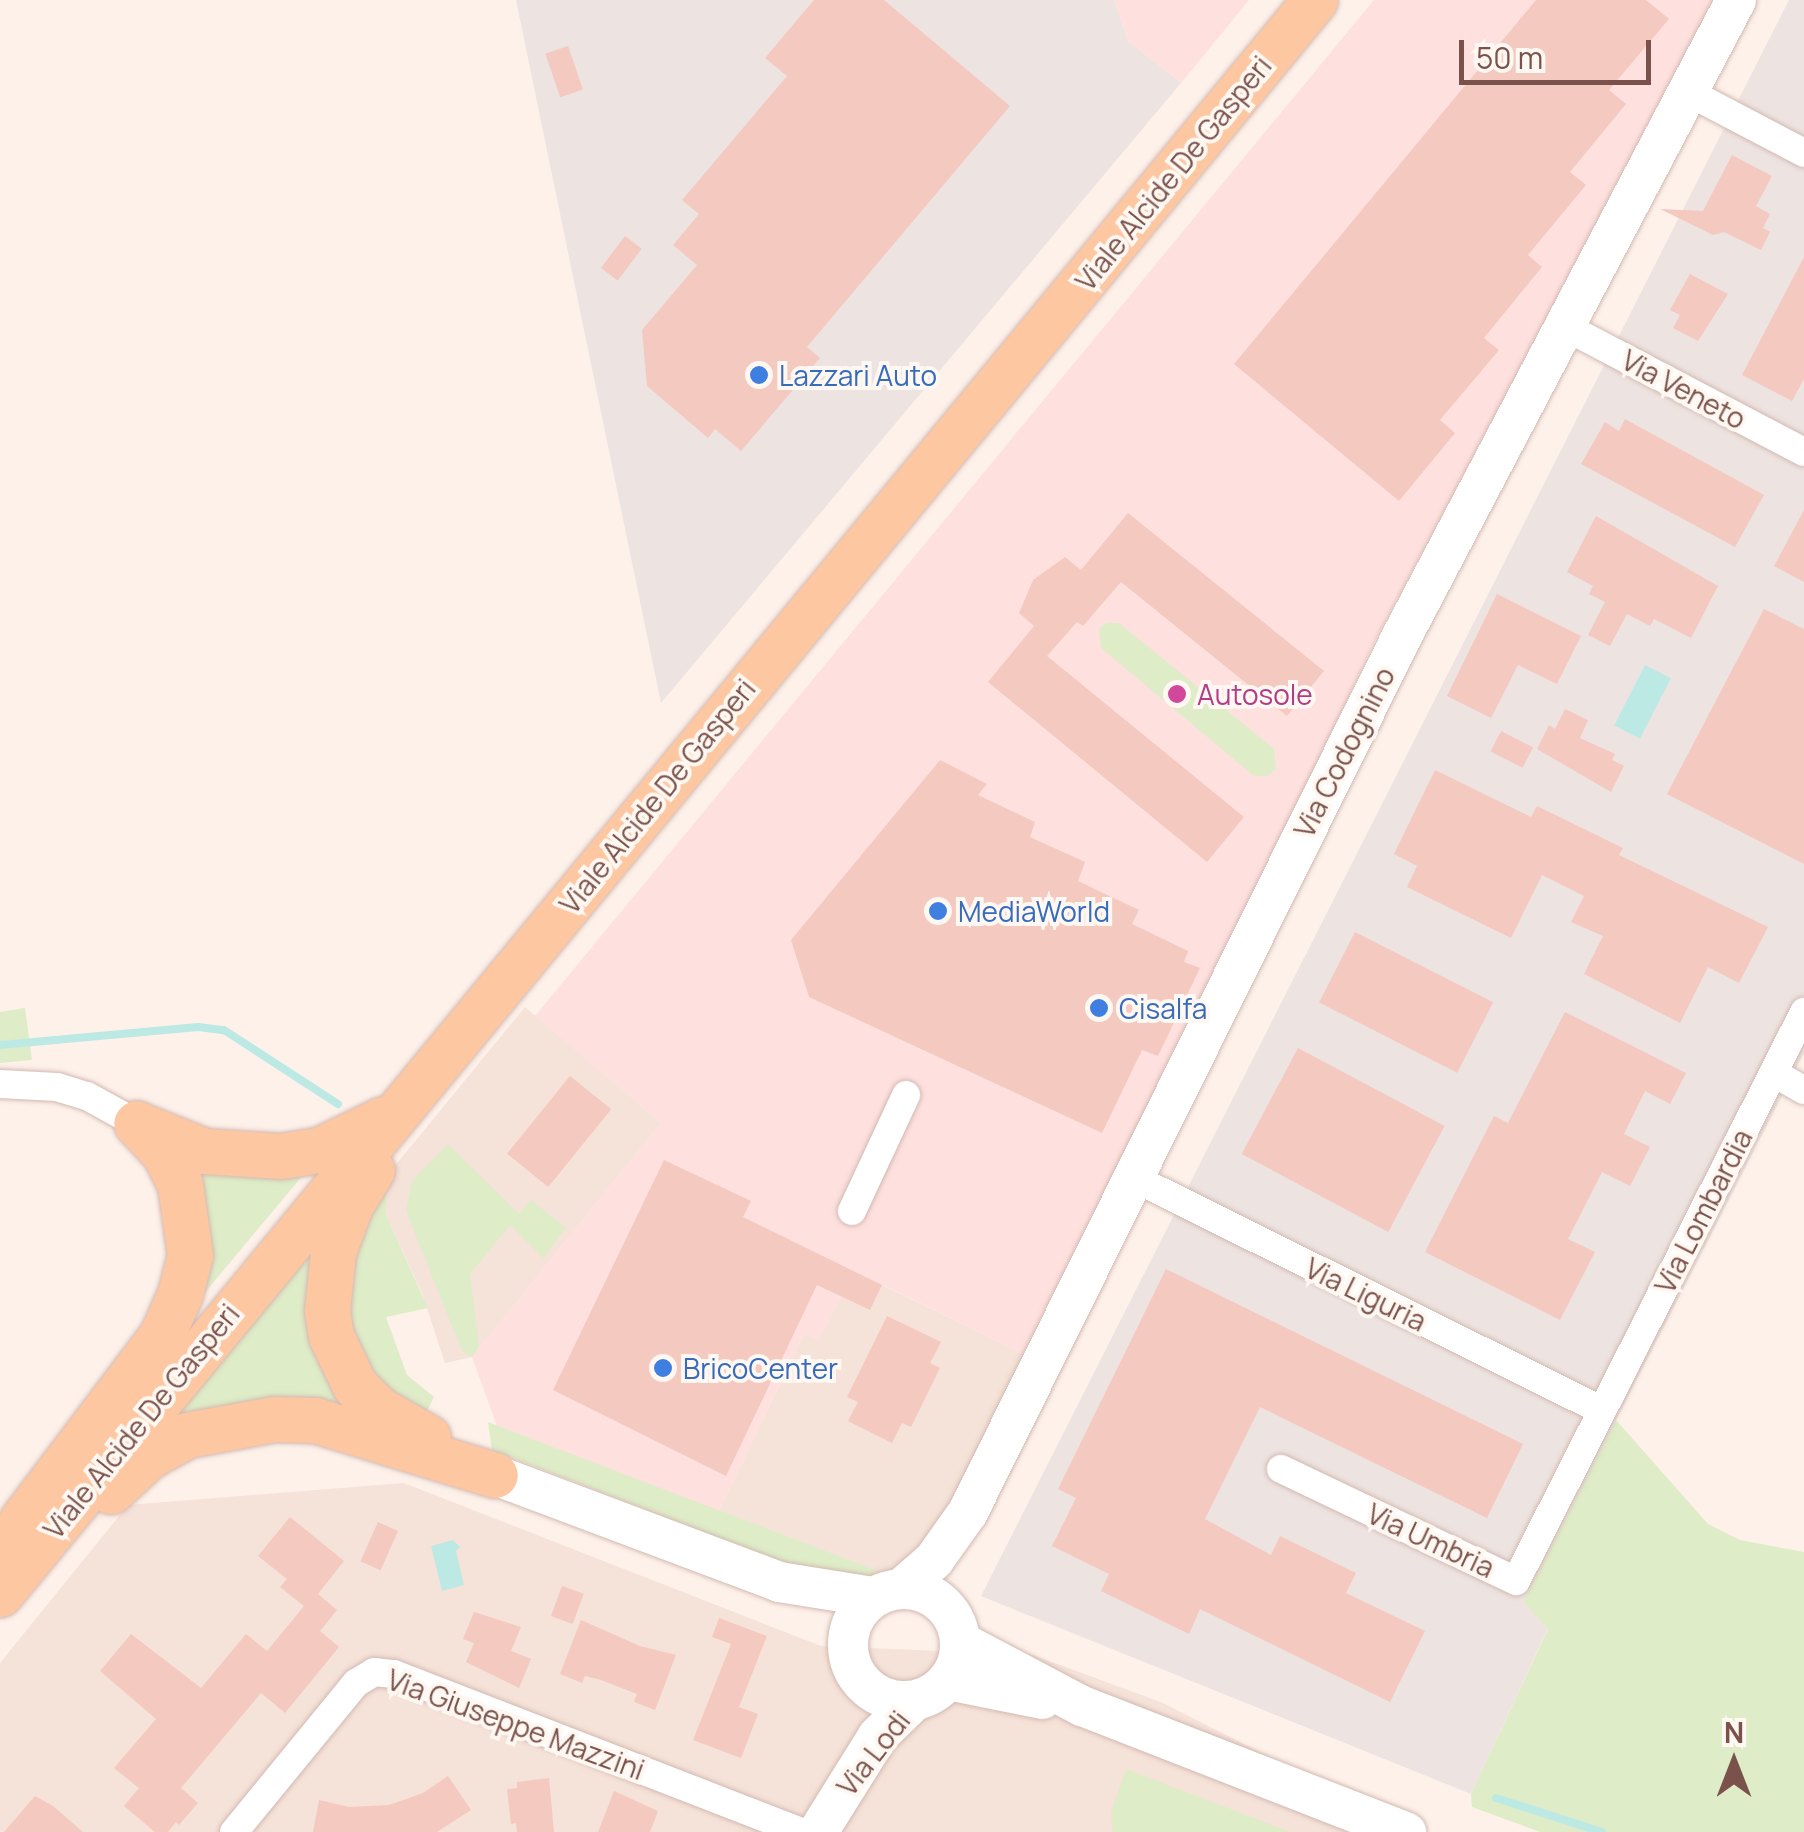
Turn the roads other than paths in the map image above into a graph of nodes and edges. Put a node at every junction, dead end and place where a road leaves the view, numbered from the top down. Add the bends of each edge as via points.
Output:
1 (1315, 0) edge
2 (1736, 0) edge
3 (1688, 92) junction
4 (1804, 153) edge
5 (1564, 326) junction
6 (1804, 452) edge
7 (1804, 1012) edge
8 (432, 1073) junction
9 (1774, 1073) junction
10 (0, 1084) edge
11 (1804, 1090) edge
12 (906, 1095) dead end
13 (402, 1108) junction
14 (136, 1123) junction
15 (1132, 1177) junction
16 (852, 1211) dead end
17 (1600, 1410) junction
18 (1281, 1470) dead end
19 (495, 1475) junction
20 (968, 1512) junction
21 (7, 1580) edge
22 (780, 1582) junction
23 (888, 1593) junction
24 (956, 1627) junction
25 (854, 1666) junction
26 (931, 1691) junction
27 (1082, 1706) junction
28 (825, 1819) edge
29 (234, 1832) edge
30 (801, 1832) edge
31 (1406, 1832) edge

1 - 8 main road, Viale Alcide De Gasperi
2 - 3 street, Via Codognino
3 - 4 street
3 - 5 street, Via Codognino
5 - 6 street, Via Veneto
5 - 15 street, Via Codognino
7 - 9 street, Via Lombardia
8 - 13 main road, Viale Alcide De Gasperi
8 - 19 main road via 404,1128 350,1206 333,1252 326,1312 340,1358 380,1410
9 - 11 street
9 - 17 street, Via Lombardia
10 - 14 street via 57,1087
12 - 16 street
13 - 14 main road via 319,1150 281,1156 204,1151
13 - 21 main road, Viale Alcide De Gasperi
14 - 21 main road via 165,1154 180,1185 190,1255 180,1294 141,1366 22,1520
15 - 17 street, Via Liguria
15 - 20 street, Via Codognino
17 - 18 street, Via Umbria via 1516,1581
19 - 21 main road via 315,1420 226,1425 187,1434 150,1456
19 - 22 street
20 - 23 street, Via Codognino via 934,1560
20 - 24 street, Via Codognino
22 - 23 street
22 - 25 street via 822,1619
23 - 24 street via 921,1591
23 - 25 street via 852,1622
24 - 26 street
24 - 27 street
25 - 26 street via 884,1698
25 - 28 street, Via Lodi
26 - 27 street
26 - 28 street, Via Lodi via 878,1736
27 - 31 street
29 - 30 street, Via Giuseppe Mazzini via 356,1684 374,1672 394,1674

